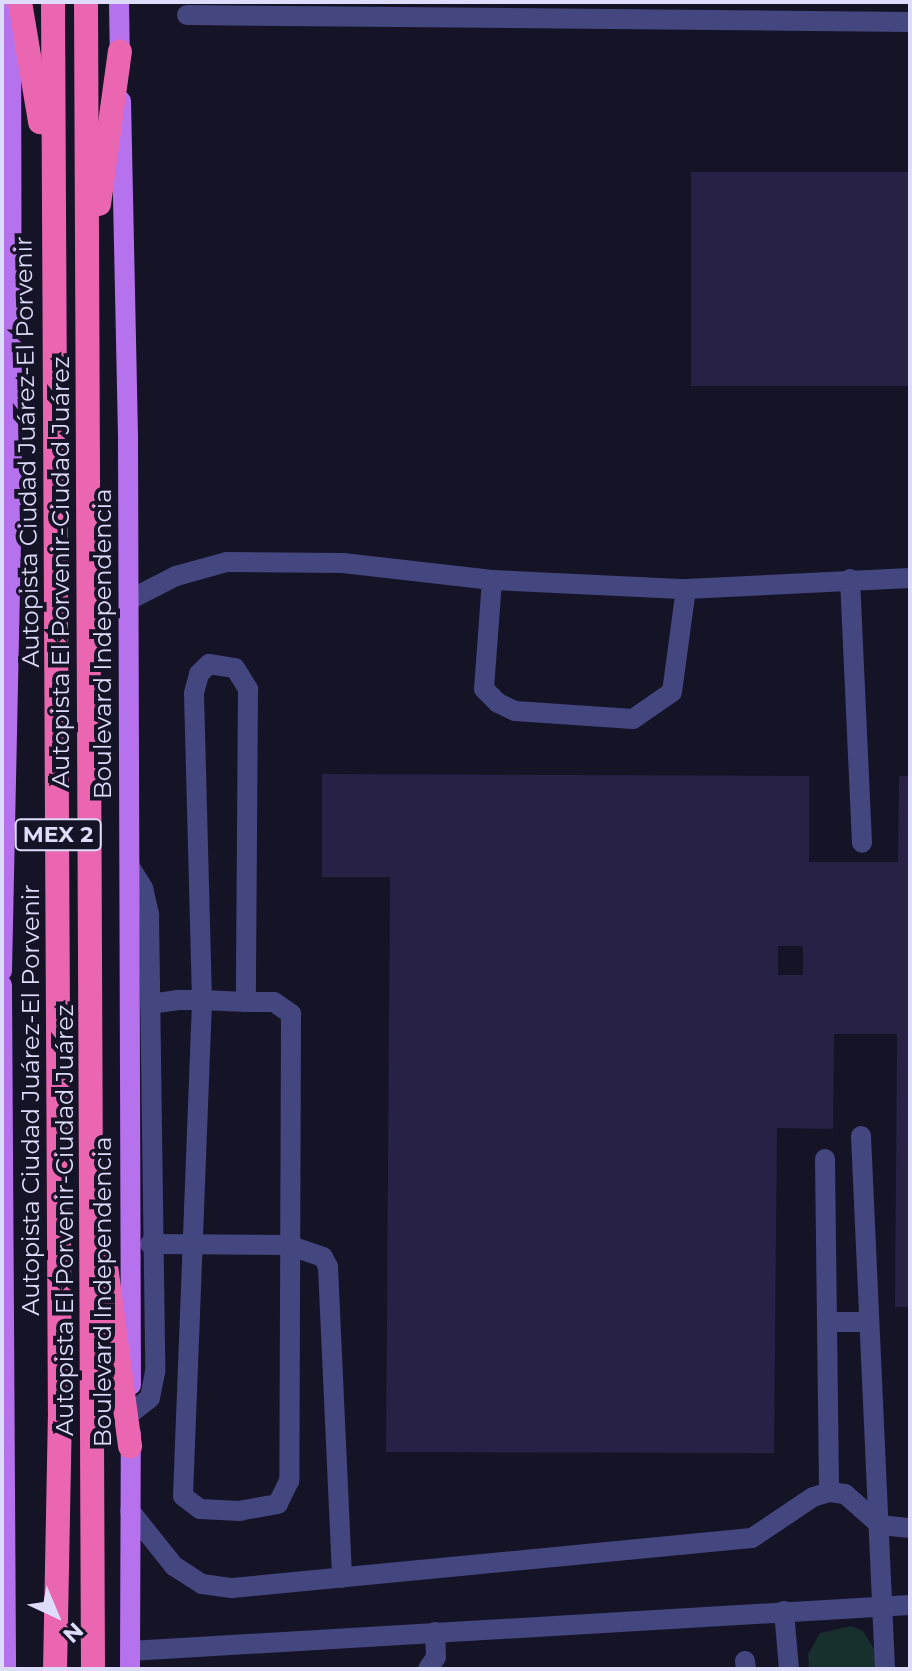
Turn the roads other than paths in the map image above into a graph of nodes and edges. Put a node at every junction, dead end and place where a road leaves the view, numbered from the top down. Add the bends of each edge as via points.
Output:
1 (11, 2) edge
2 (20, 2) edge
3 (53, 2) edge
4 (86, 2) edge
5 (119, 2) edge
6 (664, 11) edge
7 (187, 15) dead end
8 (910, 22) edge
9 (6, 25) edge
10 (120, 51) junction
11 (6, 59) edge
12 (6, 87) edge
13 (50, 184) junction
14 (87, 290) junction
15 (8, 318) edge
16 (7, 510) edge
17 (910, 578) edge
18 (850, 579) junction
19 (492, 580) junction
20 (686, 589) junction
21 (129, 600) junction
22 (862, 843) dead end
23 (130, 867) junction
24 (2, 971) edge
25 (2, 985) edge
26 (202, 1000) junction
27 (246, 1002) junction
28 (150, 1004) junction
29 (3, 1019) edge
30 (128, 1121) junction
31 (150, 1121) junction
32 (861, 1136) dead end
33 (825, 1159) dead end
34 (93, 1173) junction
35 (150, 1244) junction
36 (195, 1244) junction
37 (288, 1245) junction
38 (827, 1322) junction
39 (869, 1322) junction
40 (3, 1377) edge
41 (131, 1413) junction
42 (130, 1446) junction
43 (829, 1492) junction
44 (130, 1511) junction
45 (880, 1525) junction
46 (910, 1528) edge
47 (342, 1578) junction
48 (910, 1605) edge
49 (881, 1606) junction
50 (784, 1611) junction
51 (435, 1632) junction
52 (141, 1660) edge
53 (6, 1669) edge
54 (55, 1669) edge
55 (93, 1669) edge
56 (428, 1669) edge
57 (789, 1669) edge
58 (885, 1669) edge

1 - 9 main road
2 - 13 highway
3 - 13 highway, Autopista Ciudad Juárez-El Porvenir / MEX 2
4 - 14 highway, Autopista El Porvenir-Ciudad Juárez / MEX 2
5 - 10 main road, Boulevard Independencia
6 - 7 street
6 - 8 street
9 - 11 main road
10 - 14 highway
10 - 21 main road, Boulevard Independencia
11 - 12 main road
12 - 15 main road
13 - 54 highway, Autopista Ciudad Juárez-El Porvenir / MEX 2 via 58,417 60,1411
14 - 34 highway, Autopista El Porvenir-Ciudad Juárez / MEX 2
15 - 16 main road
16 - 24 main road
17 - 18 street
18 - 20 street
18 - 22 street
19 - 20 street
19 - 20 street via 484,689 498,703 515,711 633,719 672,692
19 - 21 street via 343,563 227,562 176,576
21 - 23 main road, Boulevard Independencia
23 - 28 street via 148,902
23 - 30 main road, Boulevard Independencia
25 - 29 main road
26 - 27 street
26 - 27 street via 194,693 199,674 209,664 235,668 248,689
26 - 28 street
26 - 36 street
27 - 37 street via 274,1002 291,1014
28 - 31 street
29 - 40 main road
30 - 31 street
30 - 41 main road, Boulevard Independencia
31 - 35 street
32 - 39 street
33 - 38 street
34 - 42 highway
34 - 55 highway, Autopista El Porvenir-Ciudad Juárez / MEX 2
35 - 36 street
35 - 41 street via 153,1388 144,1405
36 - 37 street
36 - 37 street via 183,1496 200,1509 230,1511 267,1510 278,1504 289,1481
37 - 47 street via 323,1257 328,1267
38 - 39 street
38 - 43 street
39 - 45 street
40 - 53 main road
41 - 42 main road, Boulevard Independencia
42 - 44 main road, Boulevard Independencia
43 - 45 street via 845,1494
43 - 47 street via 752,1538
44 - 47 street via 174,1566 202,1584 232,1588
44 - 52 main road, Boulevard Independencia
45 - 46 street
45 - 49 street
48 - 49 street
49 - 50 street
49 - 58 street
50 - 51 street
50 - 57 street
51 - 52 street
51 - 56 street via 436,1657

